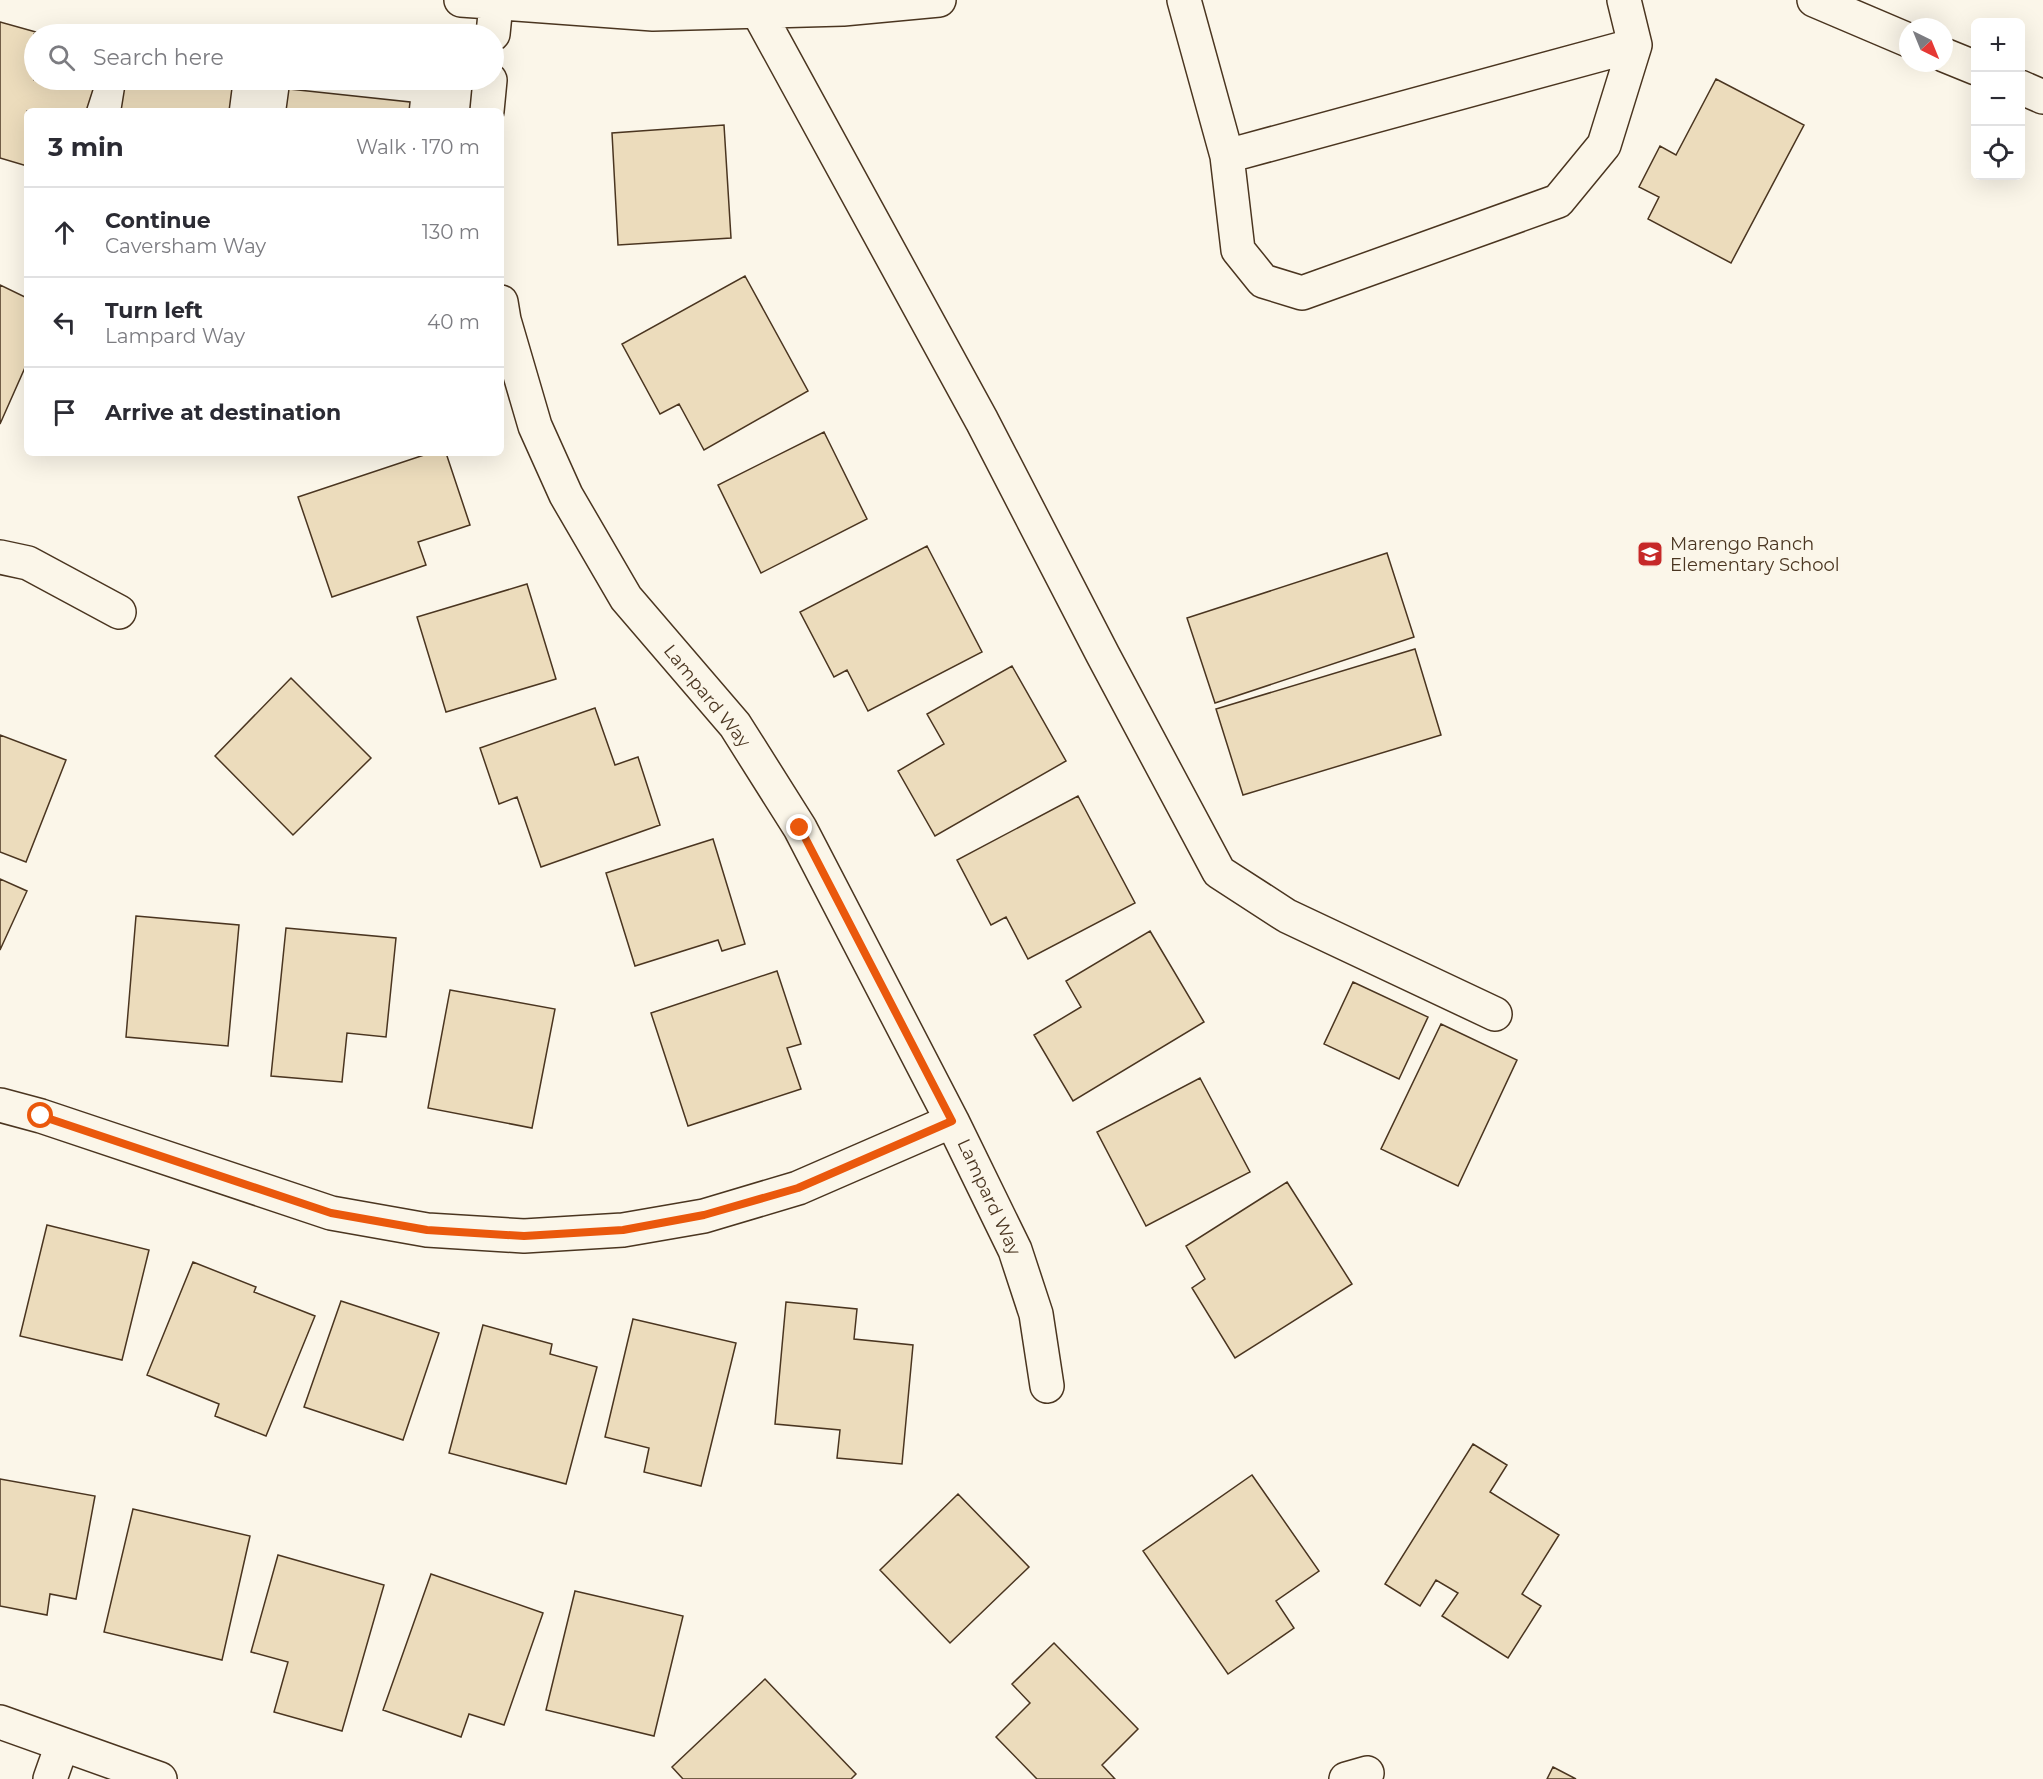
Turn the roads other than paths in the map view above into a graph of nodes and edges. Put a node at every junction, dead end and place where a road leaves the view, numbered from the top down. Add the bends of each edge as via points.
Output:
1 (461, 0) edge
2 (939, 0) edge
3 (1184, 0) edge
4 (1624, 0) edge
5 (1814, 0) edge
6 (757, 10) junction
7 (495, 19) edge
8 (1899, 36) edge
9 (1635, 45) junction
10 (1953, 59) edge
11 (1971, 66) edge
12 (2025, 89) edge
13 (489, 90) edge
14 (2043, 97) edge
15 (487, 108) edge
16 (1227, 156) junction
17 (504, 320) edge
18 (0, 557) edge
19 (119, 612) dead end
20 (1495, 1014) dead end
21 (0, 1105) edge
22 (952, 1121) junction
23 (1047, 1386) dead end
24 (0, 1722) edge
25 (62, 1745) junction
26 (50, 1779) edge
27 (160, 1779) edge

1 - 7 street
2 - 6 street via 843,9
3 - 16 street
4 - 9 street
5 - 8 street
6 - 7 street
6 - 20 street via 982,421 1219,872 1287,916
9 - 16 street
9 - 16 street via 1604,145 1558,201 1302,293 1263,280 1238,250
10 - 11 street
12 - 14 street
13 - 15 street
17 - 22 street, Lampard Way via 535,426 566,495 626,598 735,725 800,828
18 - 19 street via 28,563
21 - 22 street via 331,1213 427,1230 524,1236 623,1230 704,1215 798,1188
22 - 23 street, Lampard Way via 1015,1250 1036,1314
24 - 25 street
25 - 26 street
25 - 27 street

